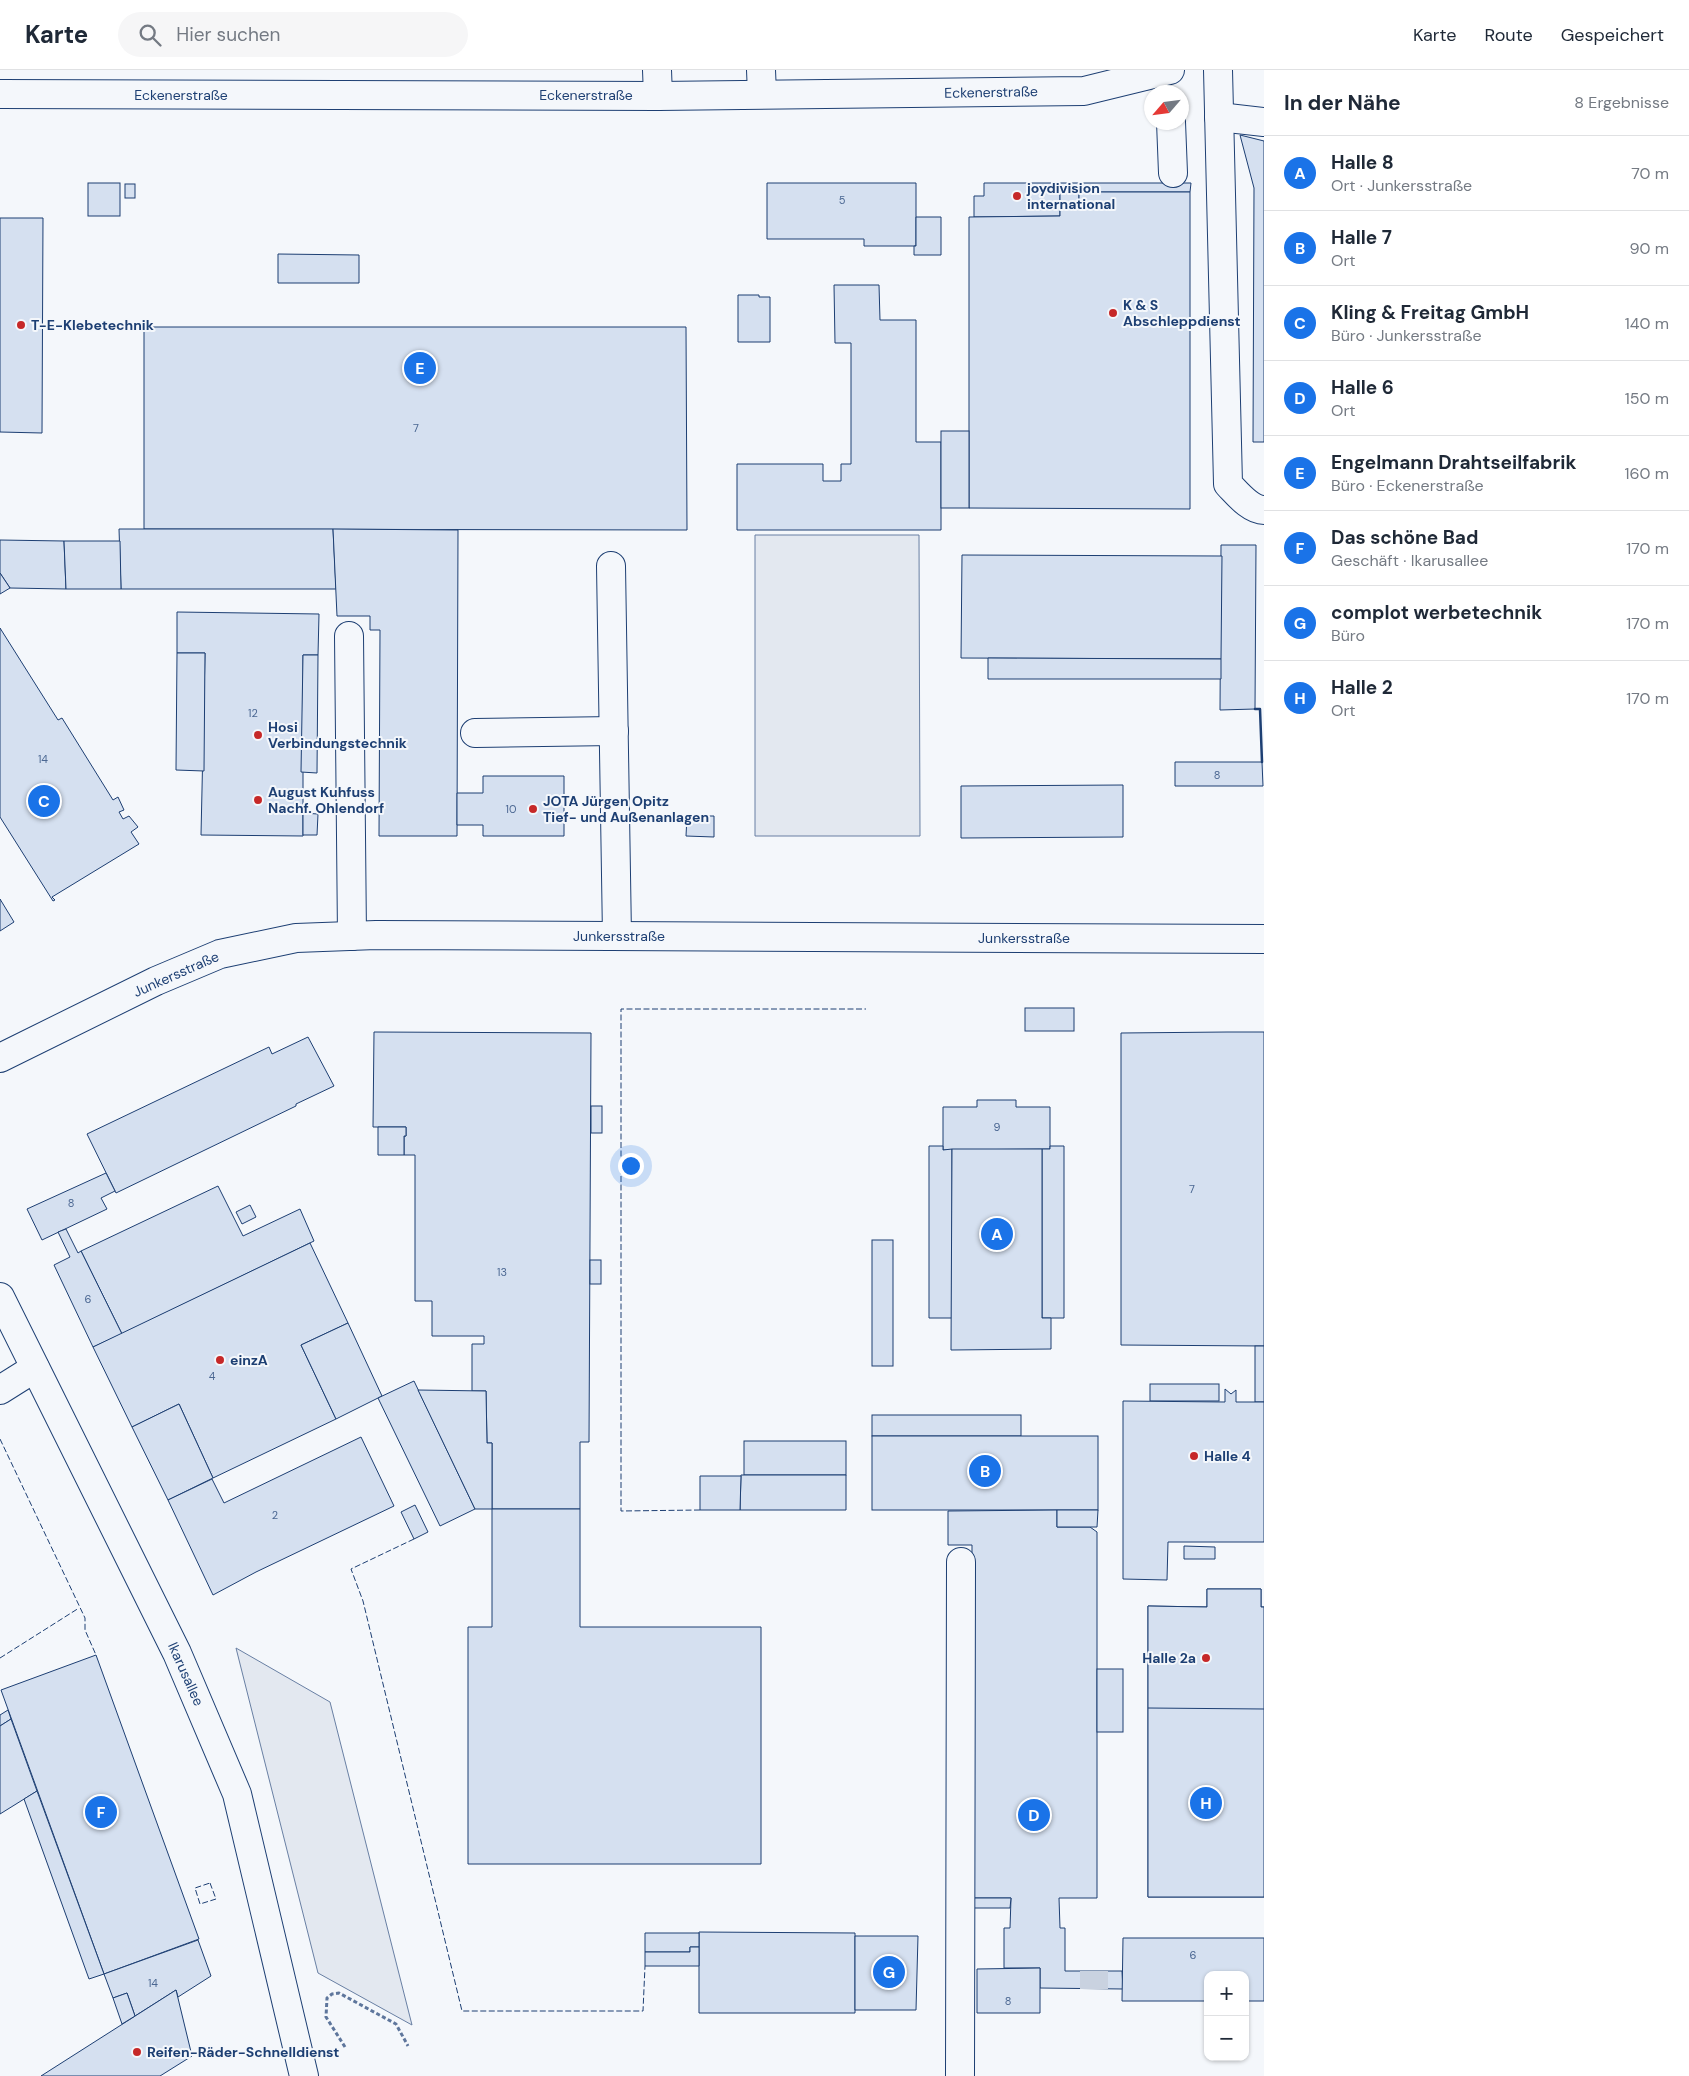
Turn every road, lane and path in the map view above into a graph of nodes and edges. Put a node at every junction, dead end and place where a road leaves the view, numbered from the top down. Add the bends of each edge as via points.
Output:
1 (1218, 70) edge
2 (1169, 78) edge
3 (761, 82) edge
4 (657, 83) edge
5 (0, 94) edge
6 (1219, 117) junction
7 (1264, 122) edge
8 (1170, 130) edge
9 (1173, 173) dead end
10 (1264, 510) edge
11 (611, 566) dead end
12 (349, 636) dead end
13 (614, 731) junction
14 (475, 733) dead end
15 (352, 936) junction
16 (617, 936) junction
17 (1264, 939) edge
18 (0, 1058) edge
19 (0, 1297) edge
20 (35, 1368) junction
21 (0, 1390) edge
22 (961, 1562) dead end
23 (408, 2046) dead end
24 (345, 2047) dead end
25 (304, 2076) edge
26 (960, 2076) edge

1 - 6 street
2 - 3 street, Eckenerstraße via 1084,91
3 - 4 street, Eckenerstraße
4 - 5 street, Eckenerstraße
6 - 7 street
6 - 10 street via 1228,484 1258,510
8 - 9 street
11 - 13 street
12 - 15 street
13 - 14 street
13 - 16 street
15 - 16 street, Junkersstraße
15 - 18 street, Junkersstraße via 296,938 220,954 156,981
16 - 17 street, Junkersstraße
19 - 20 street, Ikarusallee
20 - 21 street
20 - 25 street, Ikarusallee via 177,1653 237,1794
22 - 26 street
23 - 24 path via 396,2024 339,1993 332,1994 327,1998 326,2017

